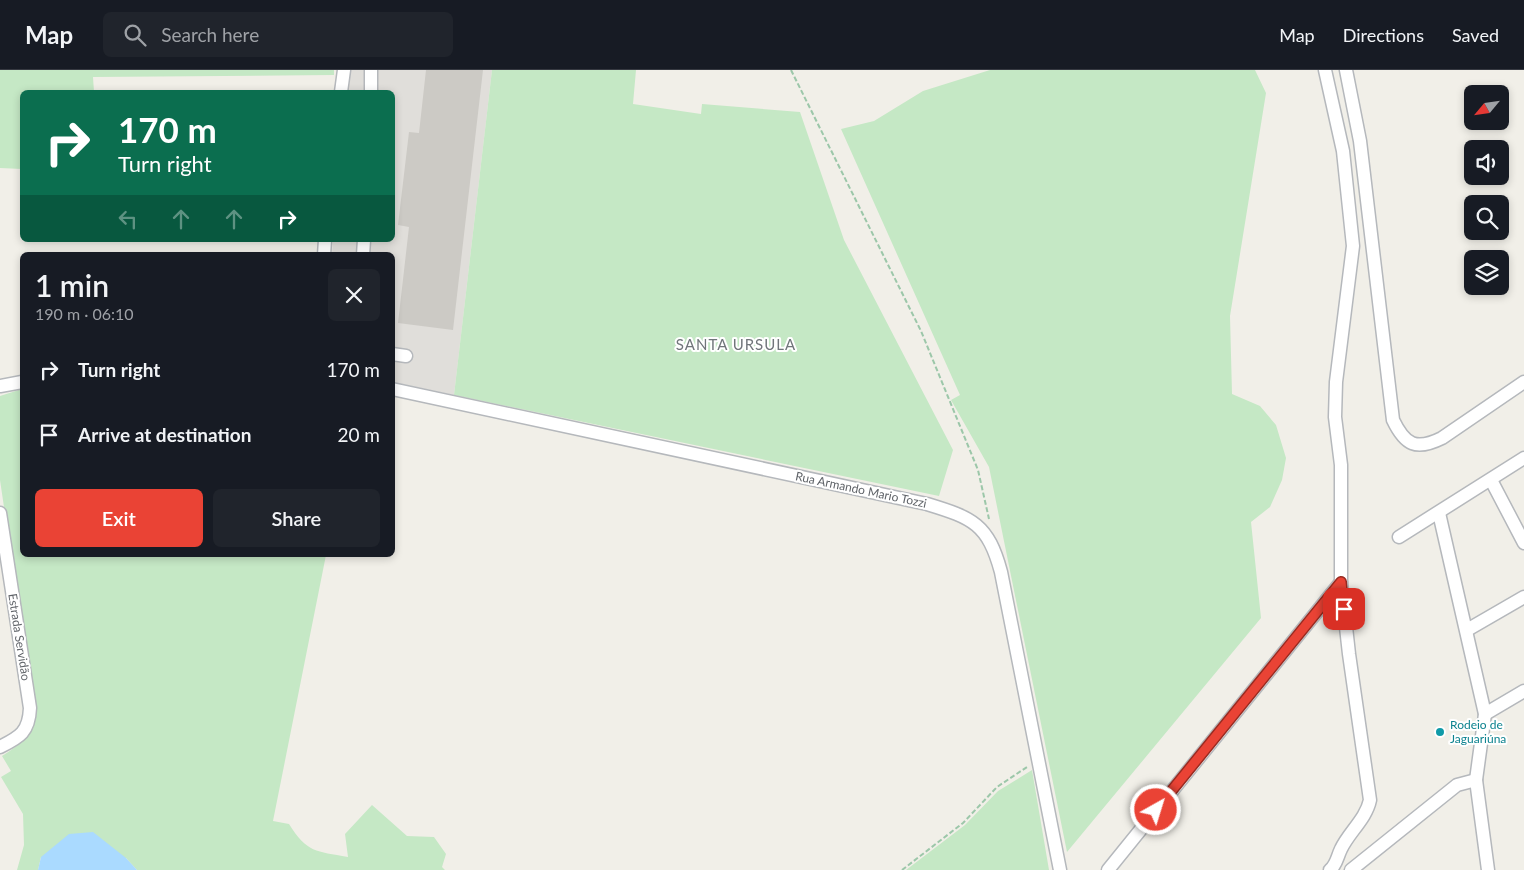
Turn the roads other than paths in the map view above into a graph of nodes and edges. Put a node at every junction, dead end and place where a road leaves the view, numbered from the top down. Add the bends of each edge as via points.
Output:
1 (344, 70) edge
2 (371, 70) edge
3 (1325, 70) edge
4 (1346, 70) edge
5 (341, 90) edge
6 (371, 90) edge
7 (395, 354) edge
8 (406, 356) dead end
9 (20, 382) edge
10 (1524, 382) edge
11 (0, 386) edge
12 (395, 390) edge
13 (1524, 458) edge
14 (1490, 480) junction
15 (0, 513) edge
16 (1439, 513) junction
17 (1399, 537) dead end
18 (1524, 543) edge
19 (1341, 582) junction
20 (1524, 596) edge
21 (1467, 630) junction
22 (1524, 691) edge
23 (1485, 714) junction
24 (0, 747) edge
25 (1476, 780) junction
26 (1336, 868) edge
27 (1060, 870) edge
28 (1108, 870) edge
29 (1351, 870) edge
30 (1488, 870) edge

1 - 5 street
2 - 6 street
3 - 19 street via 1343,151 1353,246 1336,382 1335,417 1341,465
4 - 10 street via 1360,140 1393,420 1401,436 1413,444 1427,446
7 - 8 street
9 - 11 street
12 - 27 street, Rua Armando Mario Tozzi via 927,504 977,524 988,537 1001,572
13 - 14 street
14 - 16 street
14 - 18 street
15 - 24 street, Estrada Servidão via 30,708 29,724 23,732
16 - 17 street
16 - 21 street
19 - 26 street via 1370,800 1368,809 1340,849
19 - 28 street
20 - 21 street
21 - 23 street
22 - 23 street
23 - 25 street
25 - 29 street via 1457,785
25 - 30 street

